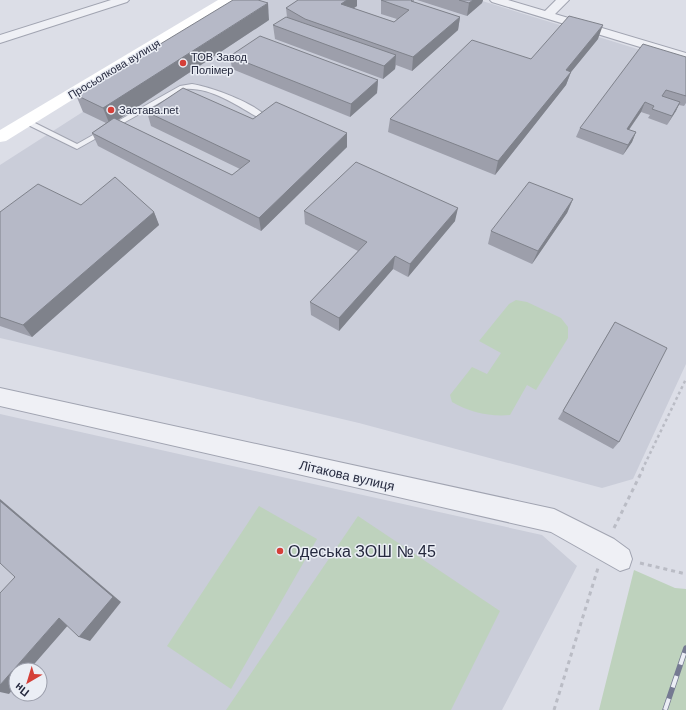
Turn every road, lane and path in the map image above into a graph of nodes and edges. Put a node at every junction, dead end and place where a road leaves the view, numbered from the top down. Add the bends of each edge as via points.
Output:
1 (123, 0) edge
2 (227, 0) edge
3 (496, 0) edge
4 (564, 0) edge
5 (547, 15) junction
6 (0, 39) edge
7 (686, 57) edge
8 (262, 116) edge
9 (26, 122) junction
10 (0, 138) edge
11 (686, 379) edge
12 (0, 397) edge
13 (612, 553) junction
14 (686, 574) edge
15 (554, 710) edge

1 - 6 street
2 - 9 street, Просьолкова вулиця
3 - 5 street
4 - 5 street
5 - 7 street
8 - 9 lane via 206,88 192,85 182,87 77,147
9 - 10 street, Просьолкова вулиця
11 - 13 path
12 - 13 street, Літакова вулиця via 554,521
13 - 14 path
13 - 15 path

